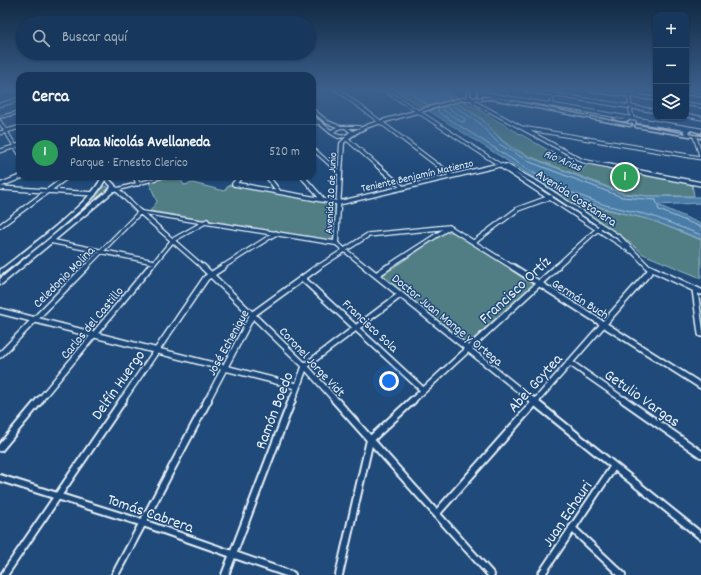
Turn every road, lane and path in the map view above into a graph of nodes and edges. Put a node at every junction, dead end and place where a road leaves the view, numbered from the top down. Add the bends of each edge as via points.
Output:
1 (321, 117) edge
2 (373, 117) edge
3 (400, 117) edge
4 (425, 117) edge
5 (506, 117) edge
6 (593, 117) joint
7 (612, 117) edge
8 (633, 117) edge
9 (316, 119) edge
10 (634, 121) junction
11 (0, 122) edge
12 (319, 122) junction
13 (380, 122) junction
14 (316, 123) edge
15 (630, 125) junction
16 (363, 127) junction
17 (520, 127) junction
18 (16, 128) edge
19 (345, 128) junction
20 (6, 131) junction
21 (696, 132) edge
22 (0, 133) edge
23 (351, 134) junction
24 (334, 135) junction
25 (346, 138) junction
26 (342, 143) junction
27 (15, 146) joint
28 (0, 151) edge
29 (316, 152) edge
30 (701, 157) edge
31 (500, 165) junction
32 (340, 174) junction
33 (452, 176) junction
34 (16, 179) edge
35 (62, 180) edge
36 (103, 180) edge
37 (108, 180) edge
38 (136, 180) edge
39 (152, 180) edge
40 (238, 180) edge
41 (270, 180) edge
42 (306, 180) edge
43 (138, 184) junction
44 (701, 184) edge
45 (0, 187) edge
46 (100, 187) junction
47 (114, 187) junction
48 (402, 187) junction
49 (47, 191) junction
50 (279, 192) junction
51 (108, 193) junction
52 (94, 194) junction
53 (556, 196) junction
54 (549, 198) junction
55 (323, 200) junction
56 (339, 203) junction
57 (140, 212) junction
58 (207, 221) junction
59 (1, 225) edge
60 (449, 227) junction
61 (599, 227) junction
62 (276, 233) junction
63 (173, 240) junction
64 (50, 241) junction
65 (474, 242) junction
66 (336, 243) junction
67 (343, 250) junction
68 (102, 252) junction
69 (154, 262) junction
70 (651, 270) junction
71 (0, 273) edge
72 (211, 274) junction
73 (376, 275) junction
74 (303, 279) junction
75 (0, 282) edge
76 (538, 284) junction
77 (695, 290) junction
78 (701, 292) edge
79 (400, 295) junction
80 (0, 311) edge
81 (254, 314) junction
82 (34, 320) junction
83 (603, 324) junction
84 (357, 328) junction
85 (701, 334) edge
86 (95, 335) junction
87 (468, 349) junction
88 (157, 351) junction
89 (0, 355) edge
90 (570, 362) junction
91 (305, 366) junction
92 (225, 368) junction
93 (296, 386) junction
94 (701, 386) edge
95 (423, 390) junction
96 (534, 402) junction
97 (370, 440) junction
98 (0, 448) edge
99 (701, 454) edge
100 (614, 466) junction
101 (0, 478) edge
102 (57, 496) junction
103 (437, 513) junction
104 (143, 523) junction
105 (572, 528) junction
106 (701, 536) edge
107 (232, 555) junction
108 (4, 575) edge
109 (115, 575) edge
110 (225, 575) edge
111 (292, 575) edge
112 (339, 575) edge
113 (491, 575) edge
114 (541, 575) edge
115 (622, 575) edge

1 - 19 street via 327,122
2 - 13 street
3 - 13 street
4 - 31 street, Avenida Costanera
5 - 17 street
6 - 10 main road
6 - 15 main road
7 - 10 street
8 - 10 street
9 - 12 street, Avenida 20 de Junio
10 - 15 main road
10 - 15 main road via 626,122
10 - 21 main road
10 - 21 street
11 - 20 street
12 - 14 street
12 - 24 street, Avenida 20 de Junio
13 - 16 street
13 - 33 street
16 - 19 street
16 - 23 street, Avenida 20 de Junio
17 - 30 street
17 - 44 street via 588,163
18 - 20 street
19 - 23 street via 351,130
19 - 24 street via 335,129
20 - 22 street
20 - 27 street
21 - 30 street
23 - 24 street via 345,137
23 - 25 street, Avenida 20 de Junio
24 - 26 street, Avenida 20 de Junio
25 - 26 street, Avenida 20 de Junio
25 - 48 street
26 - 32 street, Avenida 20 de Junio
27 - 28 street
29 - 32 street
31 - 33 street, Teniente Benjamín Matienzo
31 - 53 street, Avenida Costanera via 521,174
31 - 54 street, Avenida Costanera
32 - 56 street, Avenida 20 de Junio
33 - 48 street, Teniente Benjamín Matienzo
34 - 45 street
35 - 49 street
36 - 46 main road
37 - 47 main road, Coronel Jorge Vidt
38 - 43 street
39 - 43 street
40 - 50 street via 234,184
41 - 50 street
42 - 55 street
43 - 47 street
45 - 49 street
46 - 47 main road
46 - 52 main road
47 - 51 main road
47 - 57 street, Coronel Jorge Vidt
48 - 56 street, Teniente Benjamín Matienzo
49 - 52 street
49 - 59 street
50 - 55 street
51 - 52 main road
51 - 64 main road
52 - 71 main road
53 - 54 street
53 - 61 street, Avenida Costanera
54 - 61 street, Avenida Costanera
54 - 65 street via 518,209
55 - 56 street
56 - 66 street, Avenida 20 de Junio
57 - 58 street
57 - 63 street, Coronel Jorge Vidt
57 - 68 street, Celedonio Molina
58 - 62 street
58 - 63 street, Carlos del Castillo
60 - 65 street, Germán Buch
60 - 67 street, José Echenique via 373,234
60 - 73 street
61 - 70 street, Avenida Costanera via 636,255
61 - 76 street, Francisco Ortíz
62 - 66 street
62 - 72 street, Delfín Huergo
63 - 69 street, Carlos del Castillo
63 - 72 street, Coronel Jorge Vidt
64 - 68 street
64 - 75 main road
65 - 76 street, Germán Buch
66 - 67 street, Doctor Juan Monge y Ortega
67 - 73 street, Doctor Juan Monge y Ortega
67 - 74 street, José Echenique
68 - 69 street
68 - 82 street, Celedonio Molina
69 - 86 street, Carlos del Castillo
70 - 77 street, Avenida Costanera
70 - 83 street, Abel Goytea
72 - 81 street, Coronel Jorge Vidt
72 - 88 street, Delfín Huergo
73 - 79 street, Doctor Juan Monge y Ortega
74 - 81 street, José Echenique
74 - 84 street, Francisco Sola
76 - 83 street, Germán Buch
76 - 87 street, Francisco Ortíz
77 - 78 street, Avenida Costanera
77 - 85 street
79 - 84 street, Ramón Boedo
79 - 87 street, Doctor Juan Monge y Ortega
80 - 82 street
81 - 91 street, Coronel Jorge Vidt
81 - 92 street, José Echenique
82 - 86 street
82 - 89 street, Celedonio Molina
83 - 90 street, Abel Goytea
83 - 94 street, Germán Buch
84 - 91 street, Ramón Boedo
84 - 95 street, Francisco Sola
86 - 88 street
86 - 98 street, Carlos del Castillo
87 - 95 street, Francisco Ortíz
87 - 96 street, Doctor Juan Monge y Ortega
88 - 92 street
88 - 102 street, Delfín Huergo
90 - 96 street, Abel Goytea
90 - 99 street, Getulio Vargas
91 - 93 street, Ramón Boedo
91 - 97 street, Coronel Jorge Vidt
92 - 93 street
92 - 104 street, José Echenique
93 - 107 street, Ramón Boedo
95 - 97 street, Francisco Ortíz
96 - 100 street, Doctor Juan Monge y Ortega
96 - 103 street, Abel Goytea
97 - 103 street, Coronel Jorge Vidt
97 - 112 street
100 - 105 street, Juan Echauri
100 - 106 street, Doctor Juan Monge y Ortega
101 - 102 street, Tomás Cabrera
102 - 104 street, Tomás Cabrera
102 - 108 street, Delfín Huergo
103 - 113 street, Coronel Jorge Vidt
104 - 107 street, Tomás Cabrera
104 - 109 street, José Echenique
105 - 114 street, Juan Echauri
105 - 115 street
107 - 110 street, Ramón Boedo
107 - 111 street, Tomás Cabrera

